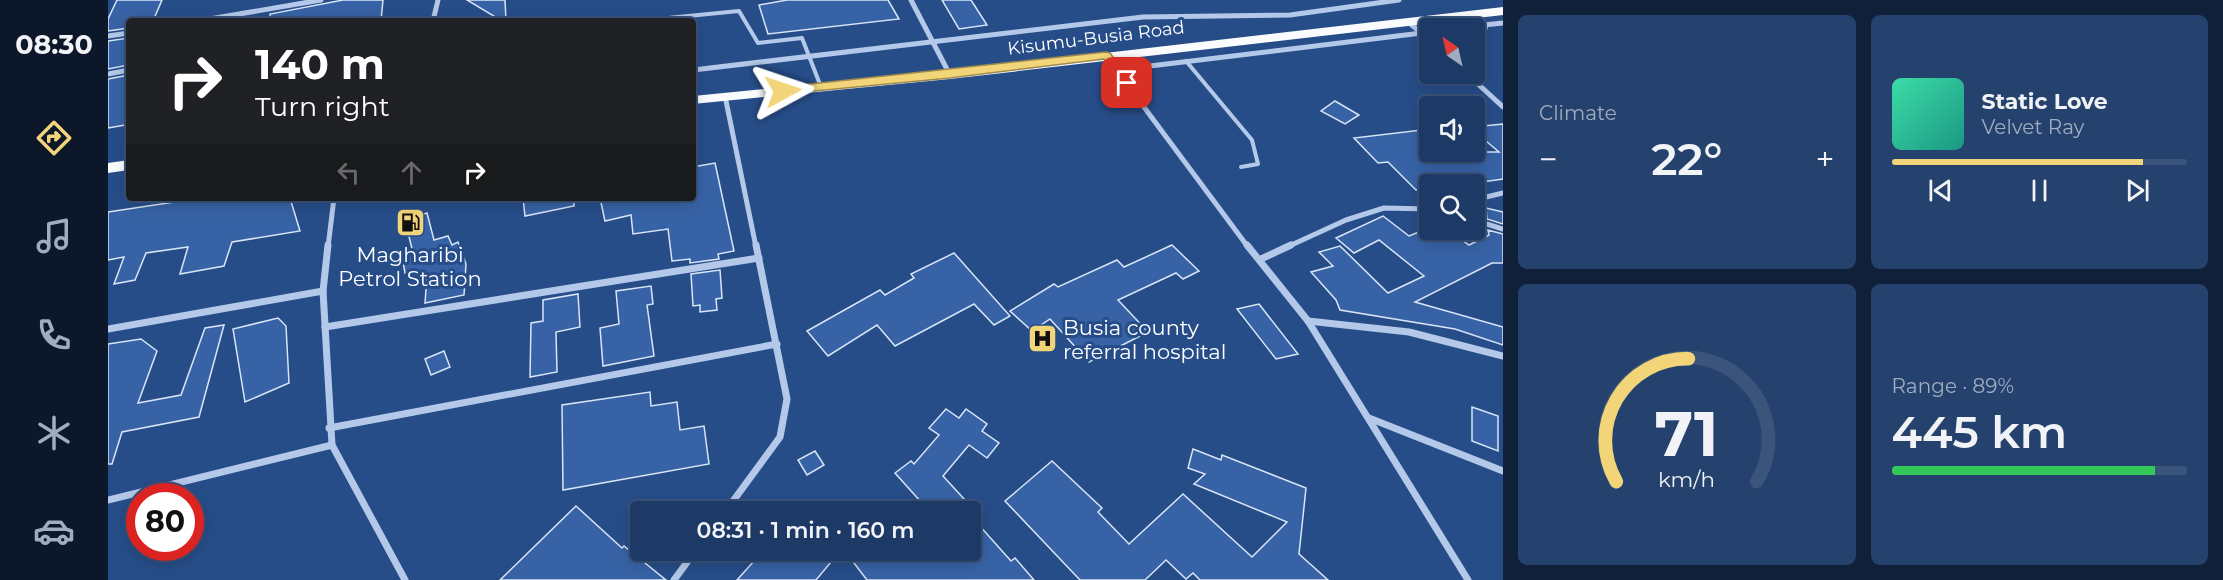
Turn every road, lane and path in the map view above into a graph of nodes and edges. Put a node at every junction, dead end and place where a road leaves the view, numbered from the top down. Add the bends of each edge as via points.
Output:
1 (321, 0) edge
2 (438, 0) edge
3 (911, 0) edge
4 (1399, 0) edge
5 (1503, 11) edge
6 (216, 18) edge
7 (434, 18) edge
8 (668, 18) edge
9 (1408, 22) junction
10 (1503, 23) edge
11 (1485, 25) edge
12 (1419, 31) edge
13 (126, 33) edge
14 (1419, 33) edge
15 (108, 36) edge
16 (932, 41) junction
17 (811, 56) junction
18 (1106, 56) junction
19 (1185, 60) junction
20 (696, 70) edge
21 (1117, 70) junction
22 (126, 71) edge
23 (108, 74) edge
24 (950, 75) junction
25 (1480, 84) edge
26 (821, 87) junction
27 (724, 96) junction
28 (696, 100) edge
29 (1503, 107) edge
30 (126, 165) edge
31 (1241, 167) dead end
32 (108, 168) edge
33 (1503, 193) edge
34 (1485, 197) edge
35 (334, 201) edge
36 (1419, 209) edge
37 (1485, 223) edge
38 (1503, 229) edge
39 (759, 258) junction
40 (1261, 259) junction
41 (323, 291) junction
42 (1308, 321) junction
43 (325, 327) junction
44 (108, 329) edge
45 (777, 344) junction
46 (1503, 356) edge
47 (1368, 418) junction
48 (329, 428) junction
49 (332, 445) junction
50 (1503, 471) edge
51 (108, 500) edge
52 (733, 501) edge
53 (688, 561) edge
54 (405, 580) edge
55 (674, 580) edge
56 (1468, 580) edge

1 - 6 street
2 - 7 street
3 - 16 street
4 - 16 street via 1290,15 1143,17
5 - 9 highway, Kisumu-Busia Road
8 - 17 lane via 740,11 758,43 802,38
9 - 12 street
9 - 18 highway, Kisumu-Busia Road
10 - 11 street
13 - 15 street
14 - 19 street
16 - 17 street
16 - 24 street
17 - 20 street
17 - 26 lane
18 - 21 street
18 - 24 highway, Kisumu-Busia Road
19 - 21 street
19 - 31 lane via 1252,140 1258,164
21 - 40 street via 1218,208
22 - 23 street
24 - 26 highway, Kisumu-Busia Road
25 - 29 street
26 - 27 highway, Kisumu-Busia Road
27 - 28 highway, Kisumu-Busia Road
27 - 39 street
30 - 32 highway
33 - 34 street
35 - 41 street
36 - 40 street via 1384,208 1346,220
37 - 38 street
39 - 43 street
39 - 45 street
40 - 42 street
41 - 43 street
41 - 44 street
42 - 46 street via 1409,332
42 - 47 street
43 - 48 street
45 - 48 street
45 - 52 street via 787,399 780,437
47 - 50 street
47 - 56 street
48 - 49 street
49 - 51 street
49 - 54 street
53 - 55 street

